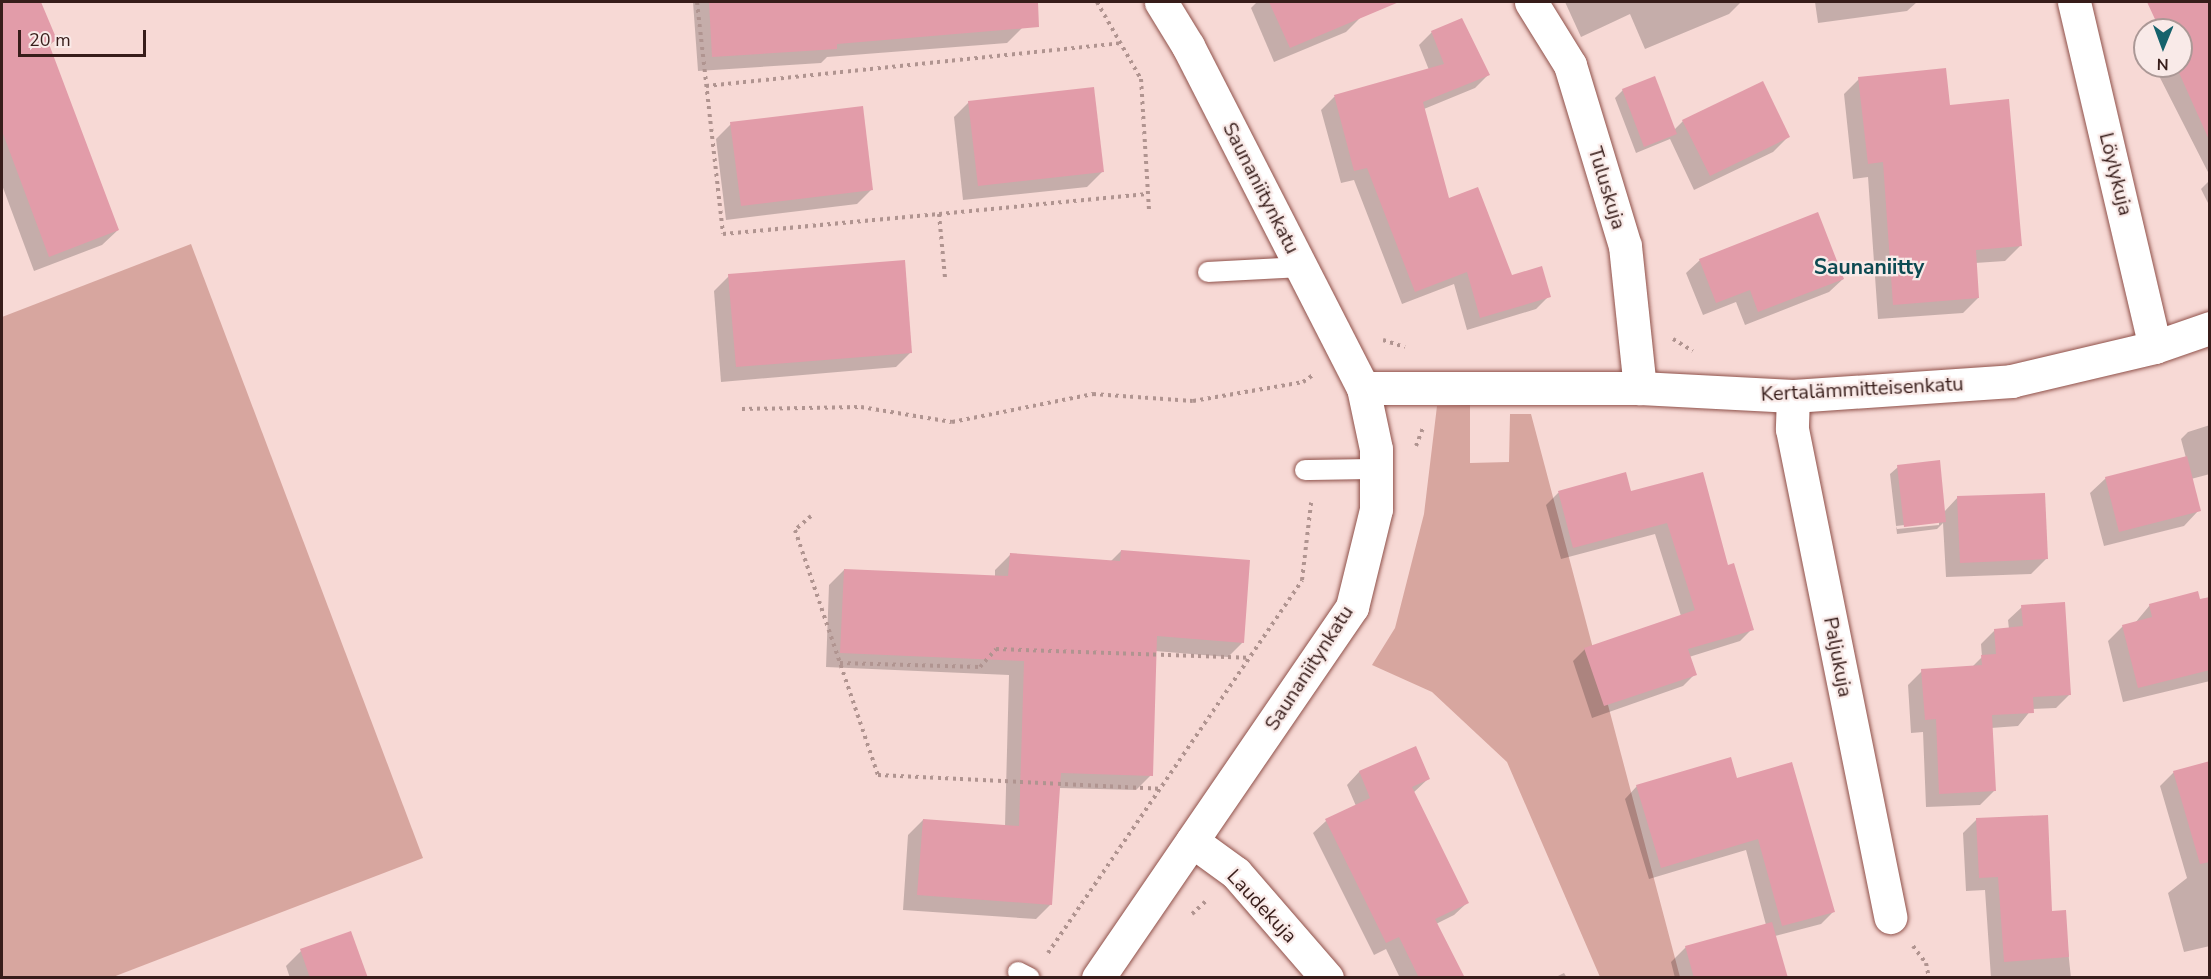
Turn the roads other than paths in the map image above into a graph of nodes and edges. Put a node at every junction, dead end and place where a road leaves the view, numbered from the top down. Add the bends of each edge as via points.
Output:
1 (1161, 2) edge
2 (1531, 2) edge
3 (2074, 2) edge
4 (1302, 267) junction
5 (1208, 272) dead end
6 (2210, 328) edge
7 (2155, 347) junction
8 (1640, 387) junction
9 (1364, 388) junction
10 (1793, 396) junction
11 (1376, 469) junction
12 (1310, 470) road end
13 (1192, 841) junction
14 (1890, 917) dead end
15 (1098, 978) edge
16 (1327, 978) edge

1 - 4 street, Saunaniitynkatu via 1188,46
2 - 8 street, Tuluskuja via 1570,65 1624,246 1638,341
3 - 7 street, Löylykuja
4 - 5 lane
4 - 9 street, Saunaniitynkatu
6 - 7 street, Kertalämmitteisenkatu
7 - 10 street, Kertalämmitteisenkatu via 2012,381
8 - 9 street, Kertalämmitteisenkatu
8 - 10 street, Kertalämmitteisenkatu
9 - 11 street, Saunaniitynkatu
10 - 14 street, Paljukuja via 1792,429
11 - 12 lane
11 - 13 street, Saunaniitynkatu via 1376,509 1352,607
13 - 15 street, Saunaniitynkatu
13 - 16 street, Laudekuja via 1236,873

